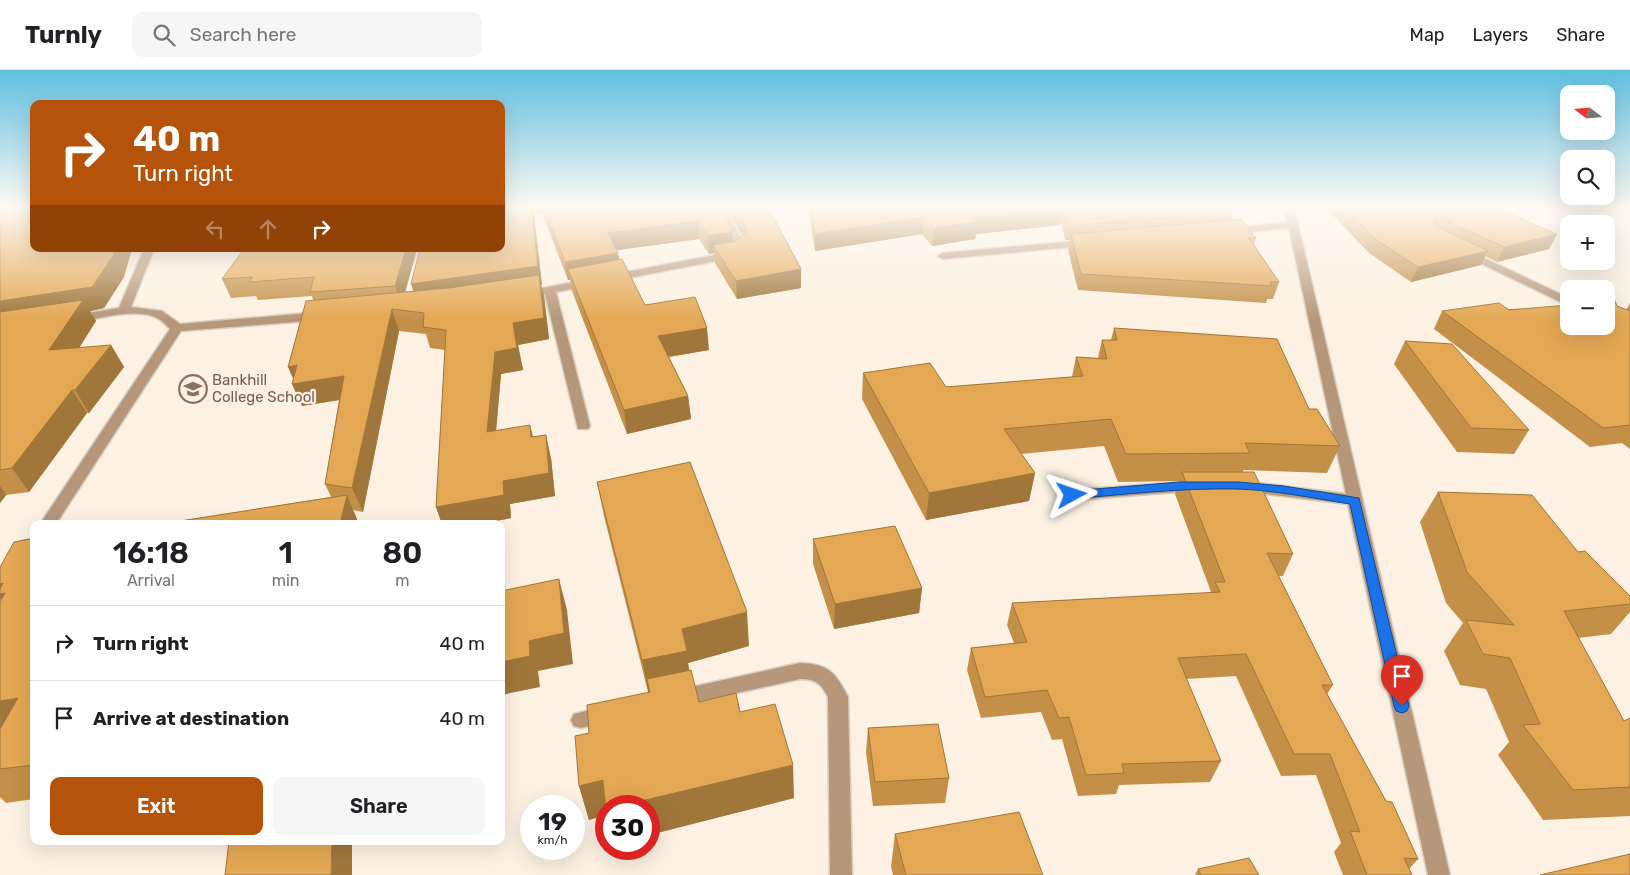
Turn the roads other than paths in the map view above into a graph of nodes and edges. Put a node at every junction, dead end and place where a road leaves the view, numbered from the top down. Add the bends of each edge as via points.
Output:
1 (739, 245) edge
2 (1070, 245) edge
3 (1297, 245) edge
4 (1458, 248) edge
5 (148, 252) edge
6 (943, 256) dead end
7 (550, 290) junction
8 (507, 297) edge
9 (1560, 299) edge
10 (124, 312) junction
11 (331, 316) edge
12 (57, 322) edge
13 (177, 328) junction
14 (583, 426) dead end
15 (1208, 486) edge
16 (1228, 486) edge
17 (1072, 495) dead end
18 (1355, 500) junction
19 (51, 520) edge
20 (657, 703) edge
21 (629, 709) edge
22 (582, 720) dead end
23 (841, 875) edge
24 (1440, 875) edge

1 - 7 street via 740,250 733,255
2 - 6 street
3 - 18 street
4 - 9 street
5 - 10 street
7 - 8 street
7 - 14 street
10 - 12 street
10 - 13 street via 158,314
11 - 13 street
13 - 19 street
15 - 17 street
16 - 18 street
18 - 24 street
20 - 23 street via 800,671 815,671 826,676 838,697
21 - 22 street

